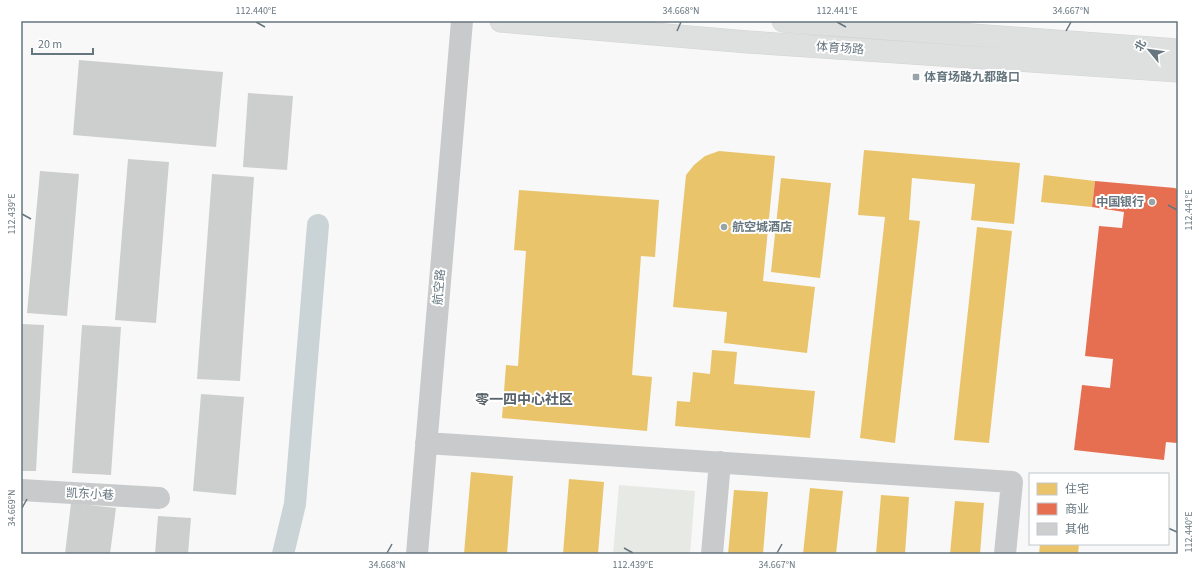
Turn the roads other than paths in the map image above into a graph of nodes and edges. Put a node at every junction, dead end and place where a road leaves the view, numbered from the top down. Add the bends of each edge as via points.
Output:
1 (462, 21) edge
2 (501, 21) edge
3 (783, 21) edge
4 (1178, 50) edge
5 (1178, 71) edge
6 (426, 443) junction
7 (720, 462) junction
8 (21, 490) edge
9 (159, 498) dead end
10 (417, 554) edge
11 (712, 554) edge
12 (1005, 554) edge

1 - 6 street, 航空路
2 - 5 main road, 体育场路 via 756,42
3 - 4 main road, 体育场路
6 - 7 street
6 - 10 street, 航空路
7 - 11 street
7 - 12 street via 1012,482
8 - 9 street, 凯东小巷

